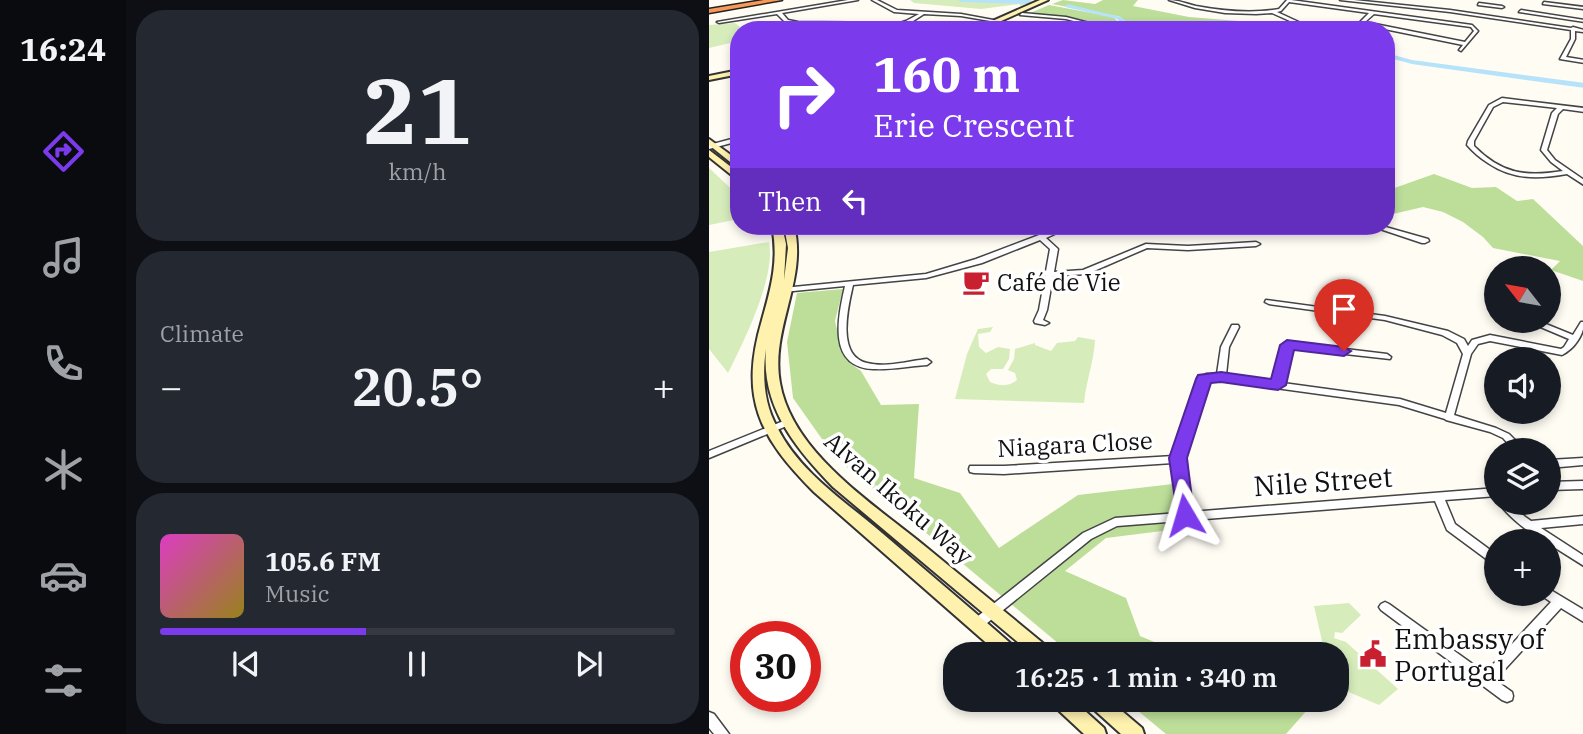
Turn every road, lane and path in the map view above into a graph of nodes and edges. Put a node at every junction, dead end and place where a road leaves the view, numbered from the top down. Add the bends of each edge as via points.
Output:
1 (718, 0) edge
2 (739, 0) edge
3 (759, 0) edge
4 (778, 0) edge
5 (856, 0) edge
6 (874, 0) edge
7 (1045, 0) edge
8 (1053, 0) edge
9 (1171, 0) edge
10 (1289, 0) edge
11 (1342, 0) edge
12 (1544, 3) dead end
13 (1479, 4) dead end
14 (1504, 5) joint
15 (709, 6) edge
16 (1583, 7) edge
17 (1521, 11) dead end
18 (778, 12) junction
19 (1274, 12) junction
20 (1373, 12) junction
21 (923, 13) junction
22 (1022, 14) junction
23 (1492, 18) junction
24 (787, 21) edge
25 (910, 21) edge
26 (994, 21) edge
27 (1001, 21) edge
28 (1002, 21) edge
29 (1078, 21) edge
30 (1294, 21) edge
31 (1364, 21) edge
32 (1583, 21) edge
33 (719, 22) dead end
34 (1573, 29) junction
35 (1395, 30) edge
36 (1583, 31) edge
37 (1466, 44) junction
38 (1461, 50) dead end
39 (1583, 62) edge
40 (730, 76) edge
41 (709, 80) edge
42 (1560, 109) junction
43 (1583, 110) edge
44 (730, 141) edge
45 (710, 147) edge
46 (730, 160) edge
47 (730, 168) edge
48 (1567, 173) junction
49 (1583, 183) edge
50 (1395, 232) edge
51 (779, 235) edge
52 (791, 235) edge
53 (1046, 235) edge
54 (1041, 237) junction
55 (1425, 241) dead end
56 (1256, 244) dead end
57 (1050, 274) junction
58 (850, 284) junction
59 (781, 290) junction
60 (1268, 302) dead end
61 (1044, 323) dead end
62 (1583, 324) edge
63 (1235, 327) dead end
64 (1561, 333) edge
65 (1574, 338) junction
66 (1467, 354) junction
67 (1387, 357) dead end
68 (927, 362) dead end
69 (1221, 377) junction
70 (1278, 385) junction
71 (1449, 418) junction
72 (786, 423) junction
73 (771, 430) junction
74 (1508, 438) edge
75 (709, 455) edge
76 (1178, 458) junction
77 (1583, 461) edge
78 (1561, 463) edge
79 (974, 469) dead end
80 (1583, 485) edge
81 (1561, 486) edge
82 (1484, 494) edge
83 (1439, 498) junction
84 (1185, 515) junction
85 (1517, 515) edge
86 (1583, 520) edge
87 (1528, 525) junction
88 (1484, 552) edge
89 (1583, 562) edge
90 (1561, 603) edge
91 (1555, 606) edge
92 (1385, 607) dead end
93 (993, 610) junction
94 (1583, 617) edge
95 (977, 624) junction
96 (997, 642) edge
97 (1030, 642) edge
98 (1486, 680) junction
99 (1507, 696) dead end
100 (1073, 712) edge
101 (1110, 712) edge
102 (709, 718) edge
103 (722, 734) edge
104 (1097, 734) edge
105 (1135, 734) edge

1 - 15 highway
2 - 15 highway
3 - 15 highway
4 - 15 highway
5 - 18 street
6 - 21 street via 893,10
7 - 27 street
8 - 22 street
9 - 19 street
10 - 19 street
10 - 20 street
11 - 23 street
12 - 16 street
13 - 14 street
14 - 23 street
17 - 32 street
18 - 24 street
18 - 33 street
19 - 30 street
20 - 31 street
20 - 37 street via 1472,26 1476,31
21 - 25 street
21 - 26 street
22 - 28 street
22 - 29 street
23 - 34 street
34 - 36 street
34 - 39 street via 1563,59
35 - 37 street
37 - 38 street
40 - 41 street
42 - 43 street
42 - 48 street via 1544,150
42 - 48 street via 1512,100 1495,102 1470,145 1510,174
44 - 45 street
45 - 46 street
45 - 47 street
48 - 49 street
50 - 55 street
51 - 59 street, Alvan Ikoku Way
52 - 59 street, Alvan Ikoku Way via 795,250
53 - 54 street
54 - 57 street via 1054,249
54 - 58 street via 952,270
56 - 57 street via 1146,247 1084,272
57 - 61 street via 1038,321
58 - 59 street
58 - 68 street via 841,335 850,356 867,367
59 - 72 street, Alvan Ikoku Way via 772,350 773,375
59 - 73 street, Alvan Ikoku Way via 765,321 758,361 758,380
60 - 66 street via 1385,318 1439,331 1460,341
62 - 65 street
63 - 69 street via 1225,347
64 - 65 street
65 - 66 street via 1562,352 1490,338 1475,342
66 - 71 street
67 - 70 street via 1287,345
69 - 70 street
69 - 76 street via 1209,376 1200,383
70 - 71 street via 1400,402
71 - 74 street
72 - 73 street
72 - 93 street, Alvan Ikoku Way via 838,483
73 - 75 street
73 - 95 street, Alvan Ikoku Way via 824,493
76 - 79 street, Niagara Close
76 - 84 street
77 - 78 street
80 - 81 street
82 - 83 street, Nile Street
83 - 84 street, Nile Street
83 - 88 street via 1451,527
84 - 93 street, Nile Street via 1100,528
85 - 87 street
86 - 87 street
87 - 89 street
90 - 94 street
91 - 98 street
92 - 98 street
93 - 95 street, Nile Street
93 - 97 street, Alvan Ikoku Way
95 - 96 street, Alvan Ikoku Way
98 - 99 street
100 - 104 street
101 - 105 street
102 - 103 street

